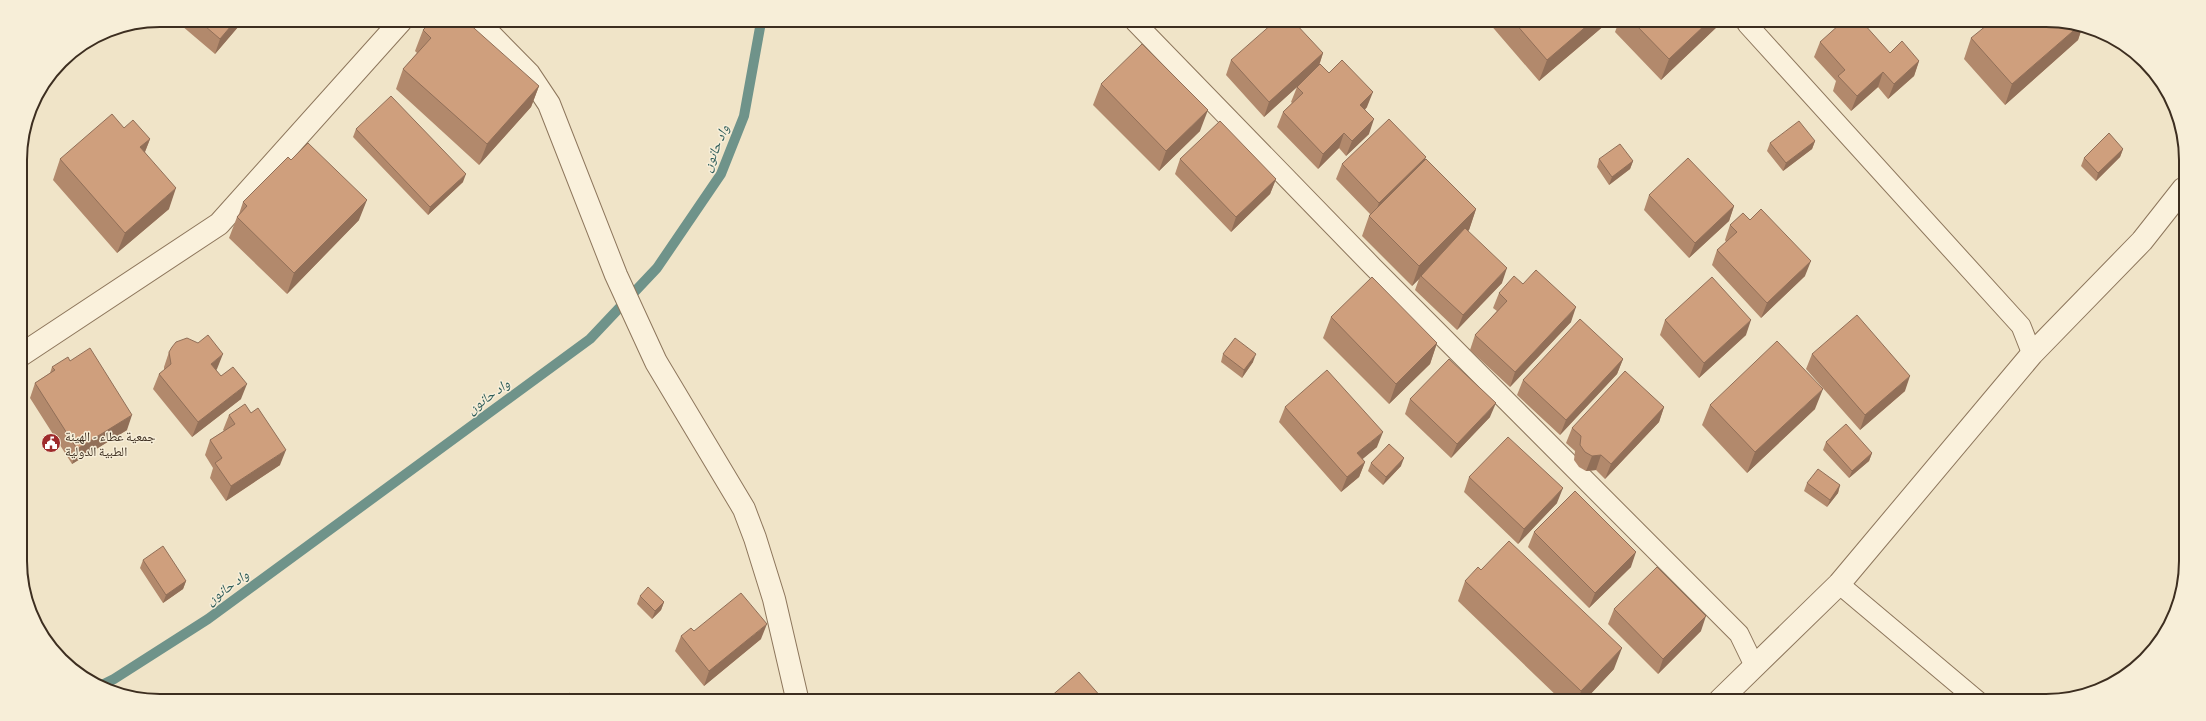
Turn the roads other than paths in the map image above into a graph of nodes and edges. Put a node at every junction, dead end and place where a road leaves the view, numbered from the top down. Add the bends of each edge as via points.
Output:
1 (397, 27) edge
2 (483, 27) edge
3 (1141, 27) edge
4 (1751, 27) edge
5 (2179, 194) edge
6 (27, 351) edge
7 (2032, 354) junction
8 (1838, 584) junction
9 (1754, 665) junction
10 (795, 694) edge
11 (1726, 694) edge
12 (1971, 694) edge

1 - 6 street via 219,224
2 - 10 street via 529,74 548,104 616,275 656,362 744,509 774,599
3 - 9 lane via 1373,267 1739,634
4 - 7 lane via 2021,326
5 - 7 street via 2142,241
7 - 8 street
8 - 9 street
8 - 12 lane
9 - 11 street

